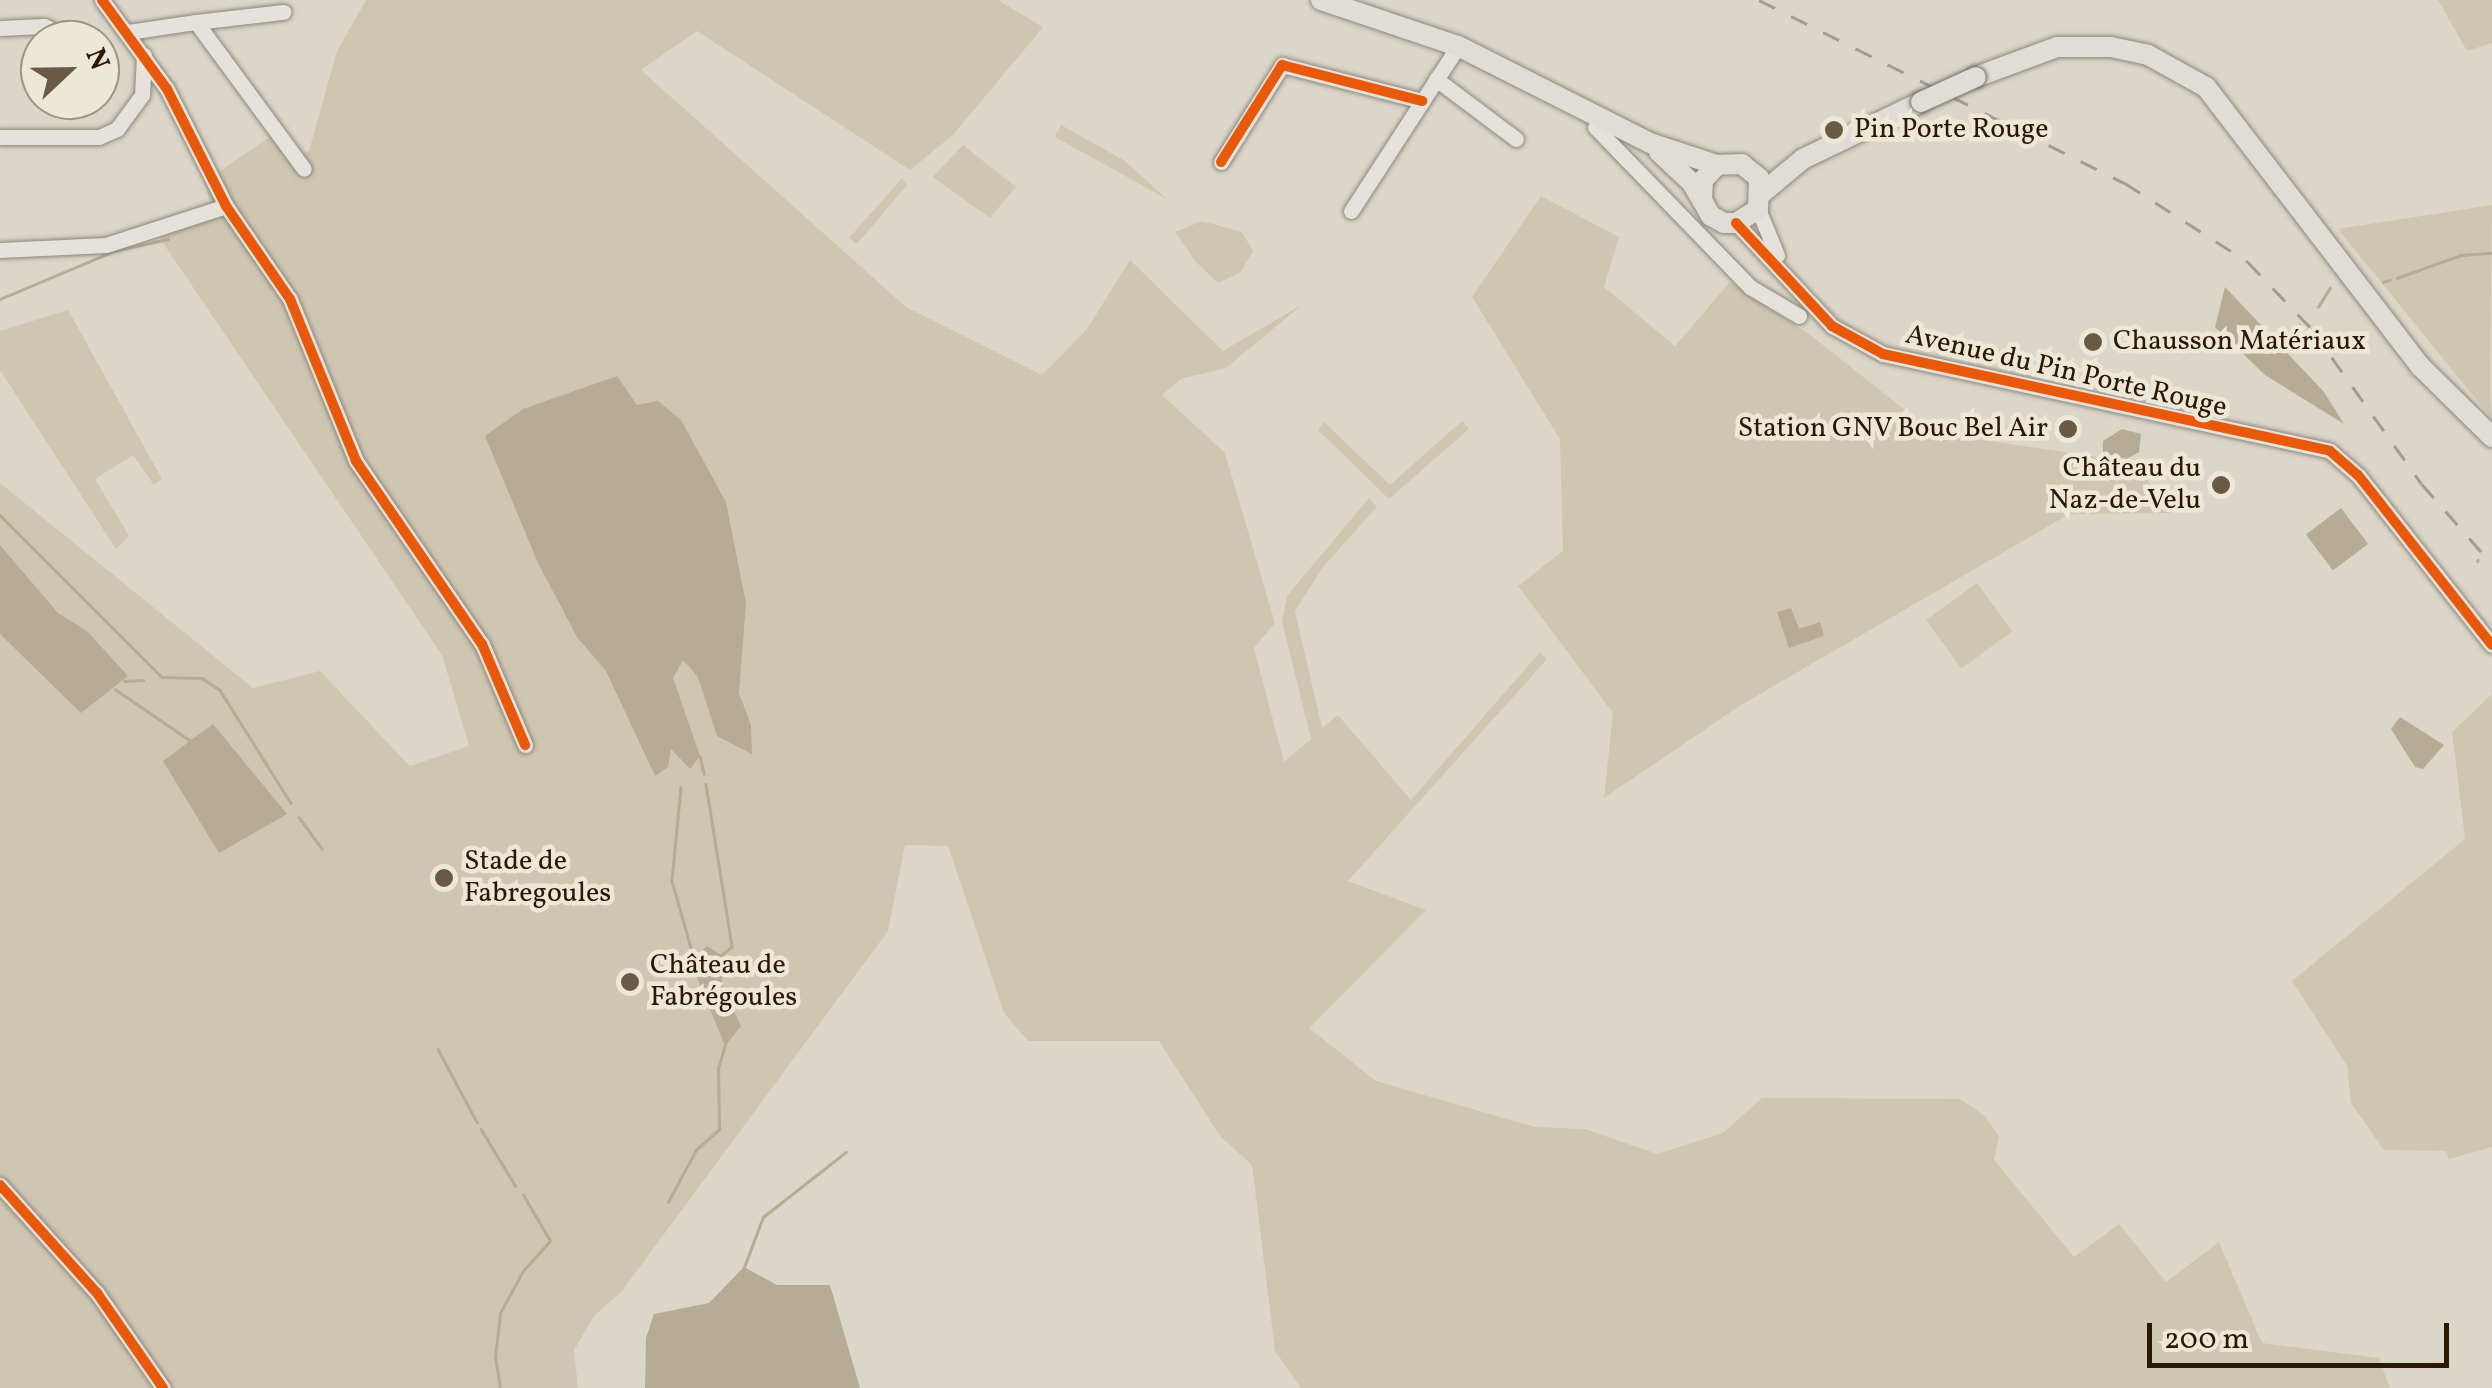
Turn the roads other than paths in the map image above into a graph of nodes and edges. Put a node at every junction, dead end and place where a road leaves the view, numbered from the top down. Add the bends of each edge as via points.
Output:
1 (102, 0) edge
2 (1321, 0) edge
3 (283, 12) dead end
4 (196, 22) junction
5 (128, 32) junction
6 (1458, 46) junction
7 (144, 55) junction
8 (1436, 80) junction
9 (1422, 101) junction
10 (1595, 127) dead end
11 (0, 137) edge
12 (1516, 139) dead end
13 (1650, 143) junction
14 (1803, 159) junction
15 (1222, 162) dead end
16 (1717, 165) junction
17 (1750, 168) junction
18 (304, 169) dead end
19 (224, 200) junction
20 (1760, 201) junction
21 (1706, 208) junction
22 (1351, 211) dead end
23 (1736, 223) junction
24 (1694, 231) junction
25 (0, 250) edge
26 (1797, 288) junction
27 (1799, 316) dead end
28 (2492, 437) edge
29 (2492, 645) edge
30 (525, 745) dead end
31 (0, 1185) edge
32 (163, 1388) edge

1 - 5 street
2 - 6 main road
3 - 4 street
4 - 5 street
4 - 18 street
5 - 7 street
6 - 8 street
6 - 13 main road
7 - 11 street via 142,95 117,129 99,137
7 - 19 street
8 - 9 street
8 - 12 street
9 - 15 street via 1282,65
9 - 22 street
10 - 24 street
13 - 16 main road
13 - 21 main road
14 - 17 main road
14 - 20 main road
14 - 28 main road, bridge via 1976,76 2057,47 2148,55 2206,87 2421,367
16 - 17 main road
16 - 21 main road via 1703,180
17 - 20 main road
19 - 25 street via 106,245
19 - 30 street via 290,299 356,461 482,644
20 - 23 main road
20 - 26 street, Avenue du Pin Porte Rouge
21 - 23 main road
21 - 24 street
23 - 26 street, Avenue du Pin Porte Rouge
24 - 27 street via 1750,286
26 - 29 street, Avenue du Pin Porte Rouge via 1845,336 1913,364 2330,451
31 - 32 street via 97,1293

